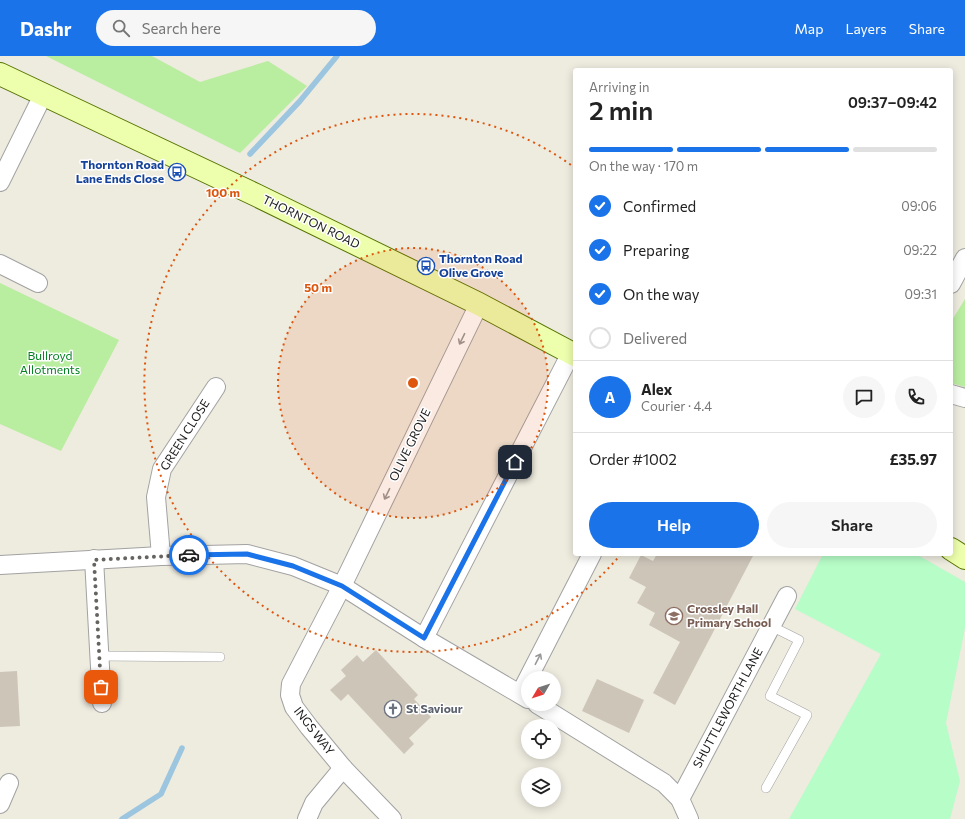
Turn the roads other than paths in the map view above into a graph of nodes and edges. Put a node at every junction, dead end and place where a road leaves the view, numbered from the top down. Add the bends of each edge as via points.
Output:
1 (0, 74) edge
2 (44, 93) junction
3 (0, 182) edge
4 (965, 258) edge
5 (0, 264) edge
6 (953, 280) edge
7 (38, 283) dead end
8 (479, 304) junction
9 (573, 354) edge
10 (216, 387) dead end
11 (953, 395) edge
12 (965, 398) edge
13 (953, 550) edge
14 (161, 556) junction
15 (591, 556) edge
16 (965, 558) edge
17 (94, 560) junction
18 (0, 565) edge
19 (342, 586) junction
20 (786, 596) dead end
21 (772, 626) junction
22 (424, 638) junction
23 (99, 656) junction
24 (220, 657) dead end
25 (536, 671) edge
26 (521, 694) edge
27 (102, 703) dead end
28 (547, 711) edge
29 (343, 768) junction
30 (9, 783) dead end
31 (766, 788) dead end
32 (680, 799) junction
33 (0, 804) edge
34 (307, 819) edge
35 (392, 819) edge
36 (688, 819) edge

1 - 2 main road, THORNTON ROAD
2 - 3 street
2 - 8 main road, THORNTON ROAD
4 - 6 street
5 - 7 street
8 - 9 main road, THORNTON ROAD
8 -> 19 street, OLIVE GROVE
9 - 22 street
10 - 14 street, GREEN CLOSE via 162,469 156,498
11 - 12 street
13 - 16 main road
14 - 17 street
14 - 19 street via 247,554 293,566
25 -> 15 street
17 - 18 street
17 - 23 street
19 - 22 street
19 - 29 street, INGS WAY via 291,684 290,695 294,707
20 - 21 street, SHUTTLEWORTH LANE
21 - 31 lane via 799,640 770,696 807,716
21 - 32 street, SHUTTLEWORTH LANE
22 - 26 street
23 - 24 lane
23 - 27 street
28 - 32 street via 664,783
29 - 34 street via 314,803
29 - 35 street, INGS WAY
30 - 33 street
32 - 36 street

